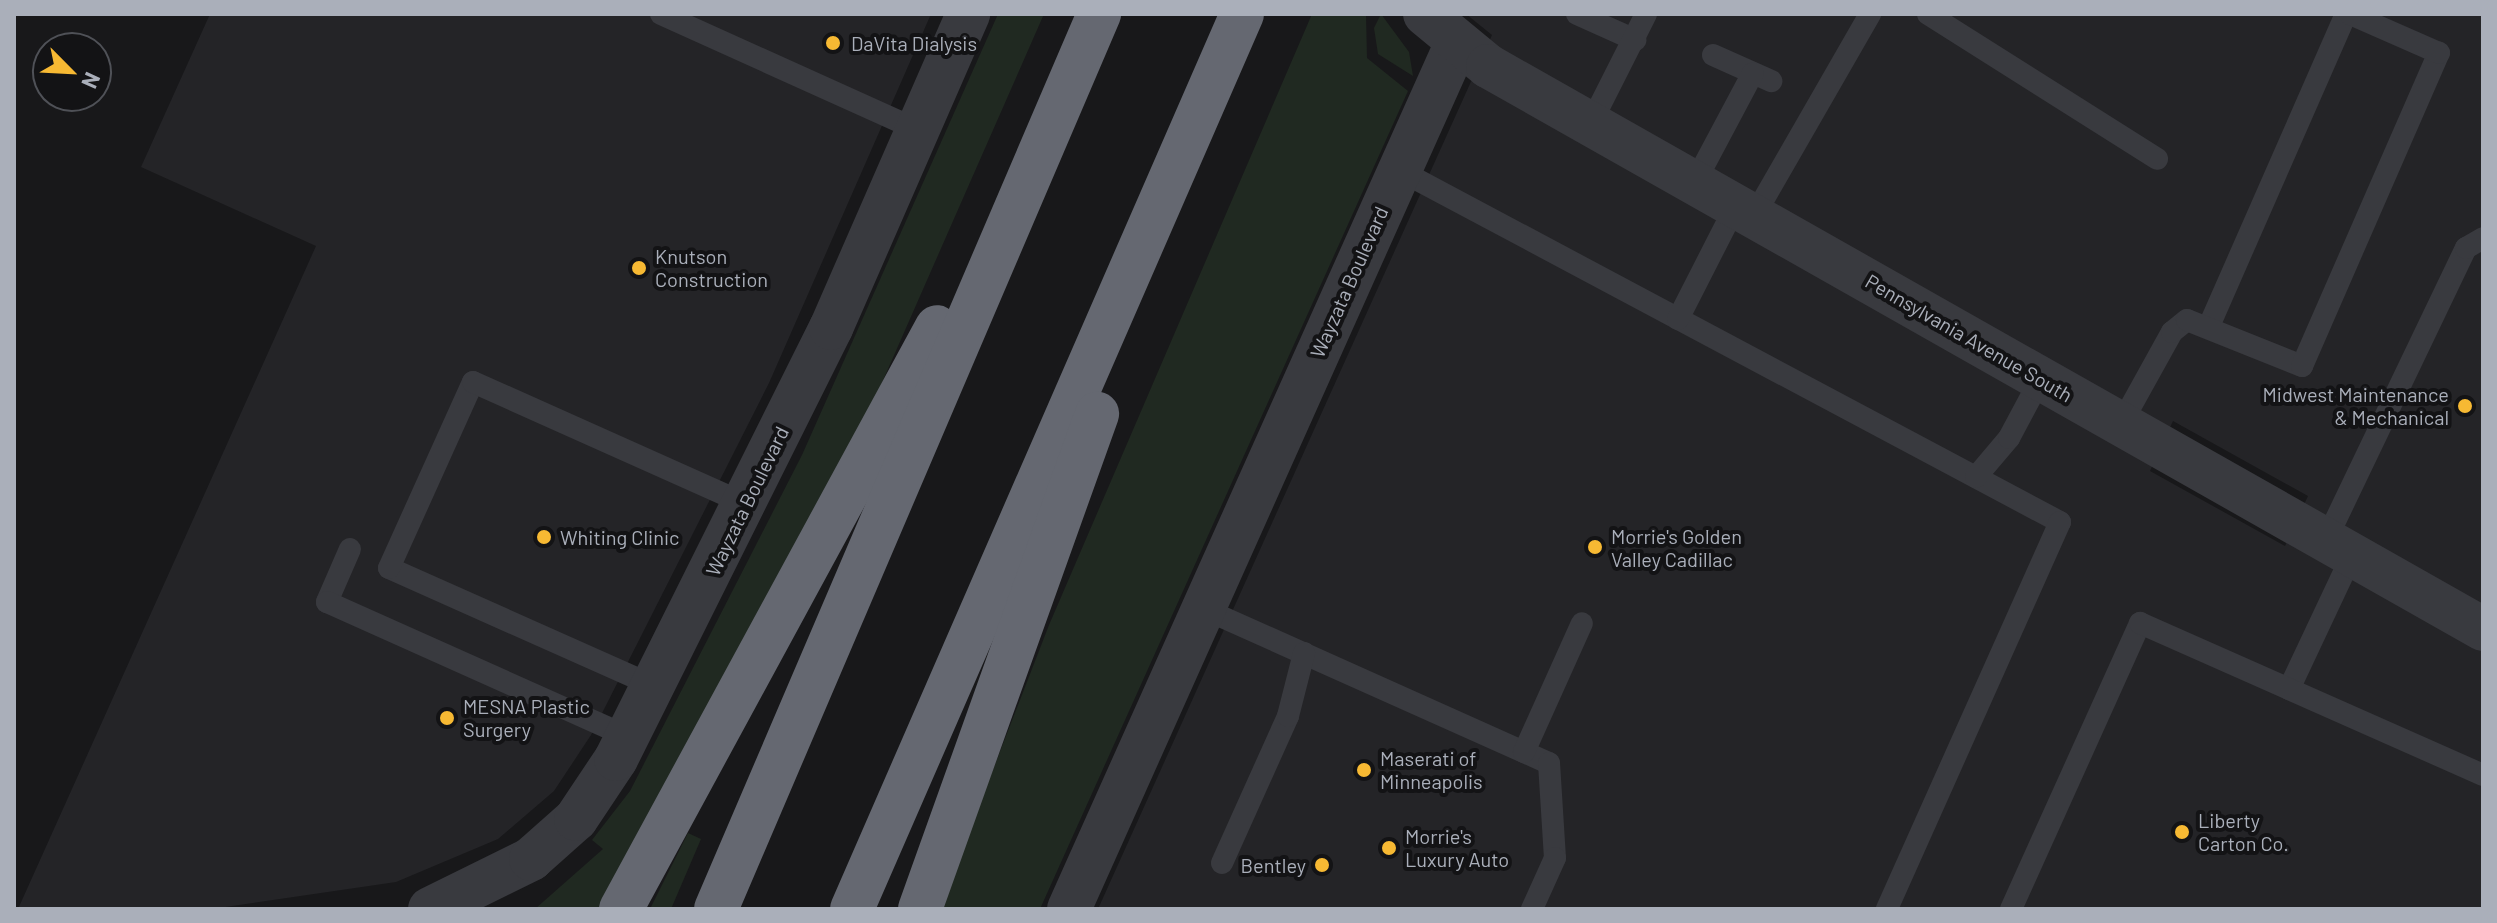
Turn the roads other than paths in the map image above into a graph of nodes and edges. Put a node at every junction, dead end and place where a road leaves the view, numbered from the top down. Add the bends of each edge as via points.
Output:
1 (661, 14) edge
2 (968, 14) edge
3 (1099, 14) edge
4 (1243, 14) edge
5 (1425, 14) edge
6 (1577, 14) edge
7 (1646, 14) edge
8 (1870, 14) edge
9 (1928, 14) edge
10 (2348, 14) edge
11 (1635, 40) junction
12 (1455, 47) junction
13 (1713, 55) dead end
14 (1064, 93) junction
15 (1590, 125) junction
16 (918, 130) junction
17 (2157, 159) dead end
18 (1399, 170) junction
19 (1695, 182) junction
20 (1745, 211) junction
21 (2483, 238) edge
22 (1678, 319) junction
23 (2209, 326) junction
24 (2041, 378) junction
25 (2121, 424) junction
26 (1976, 477) junction
27 (746, 504) junction
28 (2339, 548) junction
29 (350, 549) dead end
30 (1202, 608) junction
31 (1582, 623) dead end
32 (2483, 629) edge
33 (1304, 653) junction
34 (654, 686) junction
35 (2289, 689) junction
36 (627, 736) junction
37 (1524, 752) junction
38 (2483, 775) edge
39 (1222, 863) dead end
40 (430, 909) edge
41 (621, 909) edge
42 (716, 909) edge
43 (852, 909) edge
44 (920, 909) edge
45 (1069, 909) edge
46 (1532, 909) edge
47 (1887, 909) edge
48 (2011, 909) edge

1 - 16 lane
2 - 16 street, Wayzata Boulevard
3 - 14 highway
4 - 43 highway
4 - 44 highway
5 - 12 street
6 - 11 lane
7 - 11 lane
8 - 20 lane
9 - 17 lane
10 - 23 lane
10 - 23 lane via 2439,53 2302,366
11 - 15 lane
12 - 15 street, Pennsylvania Avenue South
12 - 18 street, Wayzata Boulevard
13 - 19 lane via 1762,77
14 - 41 highway
14 - 42 highway
15 - 19 street, Pennsylvania Avenue South
16 - 27 street, Wayzata Boulevard
18 - 22 lane
18 - 30 street, Wayzata Boulevard
19 - 20 street, Pennsylvania Avenue South
20 - 22 lane
20 - 24 street, Pennsylvania Avenue South
21 - 28 lane via 2466,248
22 - 26 lane
23 - 25 lane via 2187,320 2172,332
24 - 25 street, Pennsylvania Avenue South
24 - 26 lane via 2009,438
25 - 28 street, Pennsylvania Avenue South
26 - 47 lane via 2060,522
27 - 34 street, Wayzata Boulevard
27 - 34 lane via 473,382 389,568
28 - 32 street, Pennsylvania Avenue South
28 - 35 lane
29 - 36 lane via 327,602
30 - 33 lane
30 - 45 street, Wayzata Boulevard
31 - 37 lane
33 - 37 lane
33 - 39 lane via 1288,716
34 - 36 street, Wayzata Boulevard
35 - 38 lane
35 - 48 lane via 2140,623
36 - 40 street, Wayzata Boulevard via 593,795 553,840 508,877
37 - 46 lane via 1549,763 1555,858

